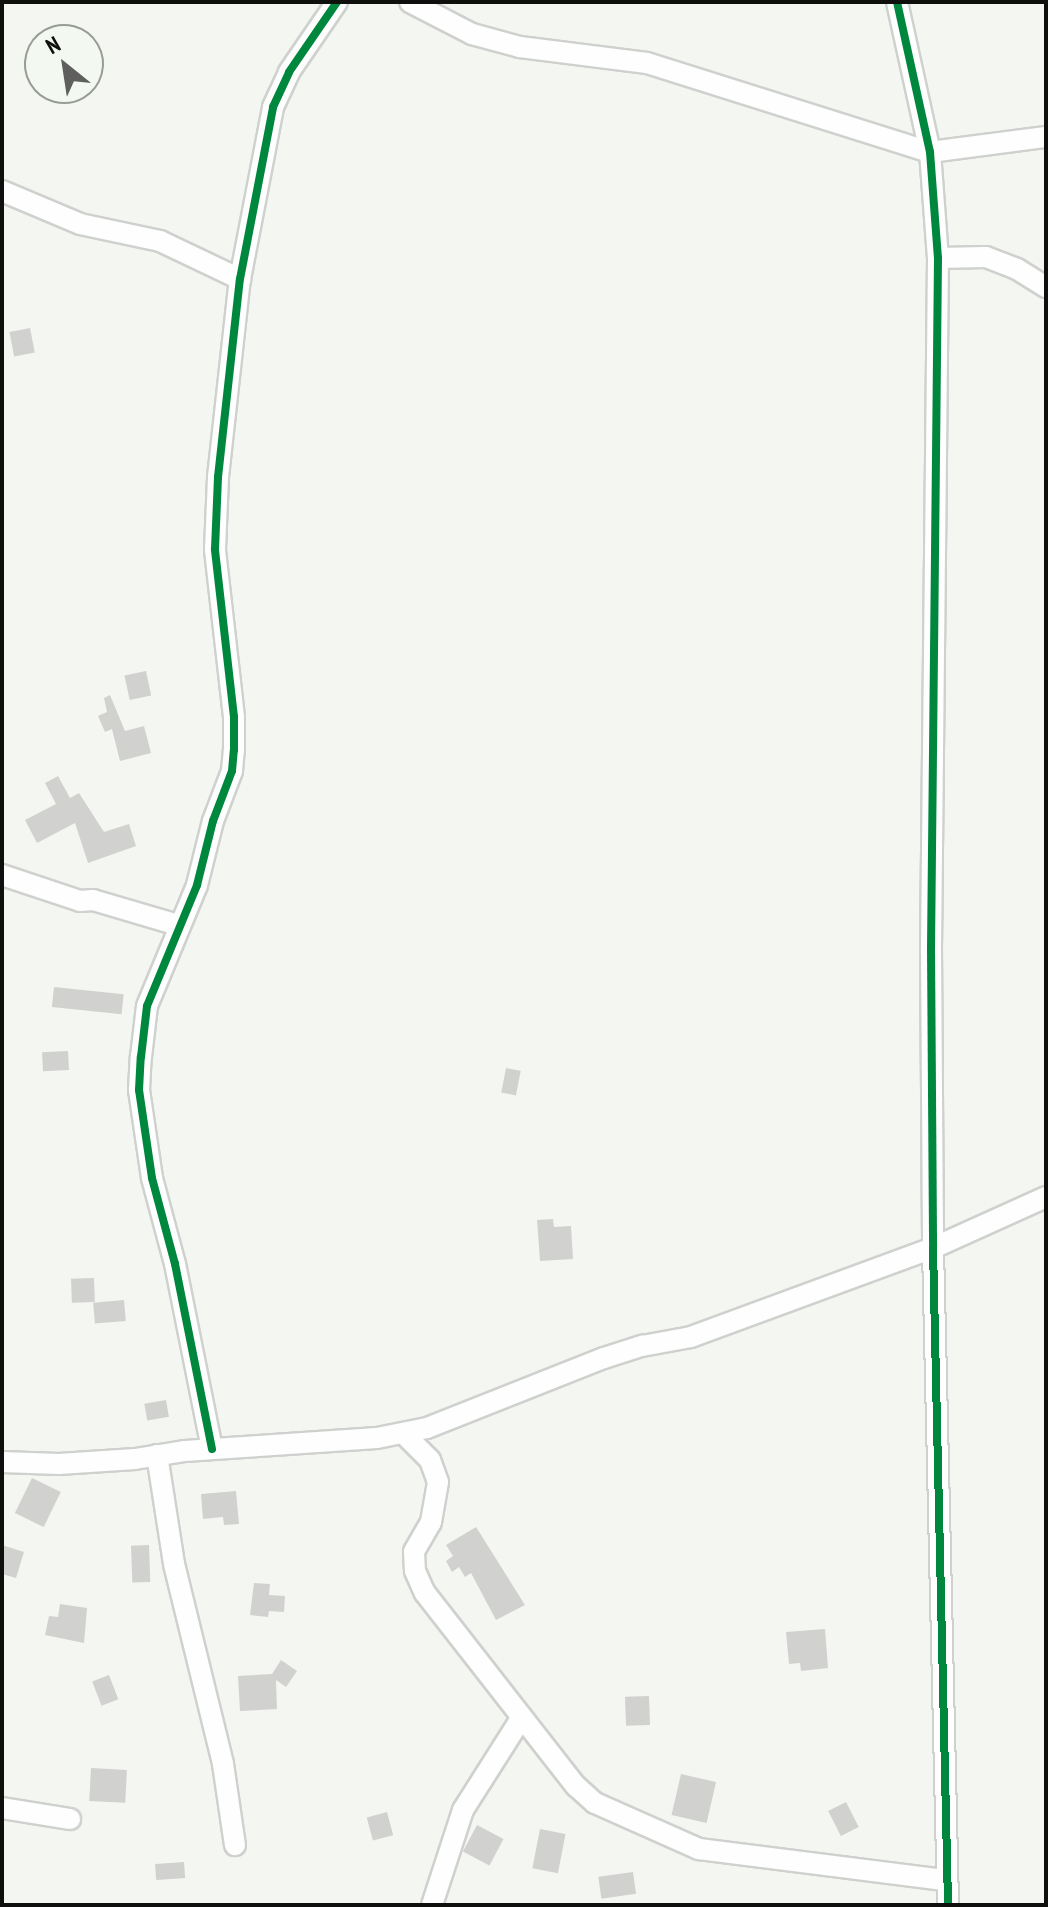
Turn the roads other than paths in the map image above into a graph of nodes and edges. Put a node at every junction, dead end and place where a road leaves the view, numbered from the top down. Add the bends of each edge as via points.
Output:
1 (337, 2) edge
2 (410, 2) edge
3 (897, 2) edge
4 (1046, 137) edge
5 (930, 152) junction
6 (2, 191) edge
7 (938, 258) junction
8 (240, 279) junction
9 (1046, 287) edge
10 (2, 875) edge
11 (178, 925) junction
12 (1046, 1197) edge
13 (933, 1248) junction
14 (404, 1434) junction
15 (212, 1449) junction
16 (157, 1455) junction
17 (2, 1462) edge
18 (522, 1717) junction
19 (2, 1808) edge
20 (70, 1819) dead end
21 (235, 1845) dead end
22 (946, 1880) junction
23 (432, 1905) edge
24 (948, 1905) edge

1 - 8 street via 289,72 273,107
2 - 5 street via 472,34 520,47 647,63
3 - 5 street
4 - 5 street
5 - 7 street
6 - 8 street via 80,224 160,241
7 - 9 street via 986,257
7 - 13 street
8 - 11 street via 215,549 234,717 232,771 197,885
10 - 11 street
11 - 15 street via 147,1006 139,1090 152,1178
12 - 13 street
13 - 14 street via 691,1337 604,1358
13 - 22 street
14 - 15 street
14 - 18 street via 430,1460 438,1482 431,1522 414,1552 415,1571 425,1593
15 - 16 street
16 - 17 street via 59,1464
16 - 21 street via 174,1564 223,1764
18 - 22 street via 595,1803 699,1849
18 - 23 street via 463,1810
19 - 20 street
22 - 24 street

